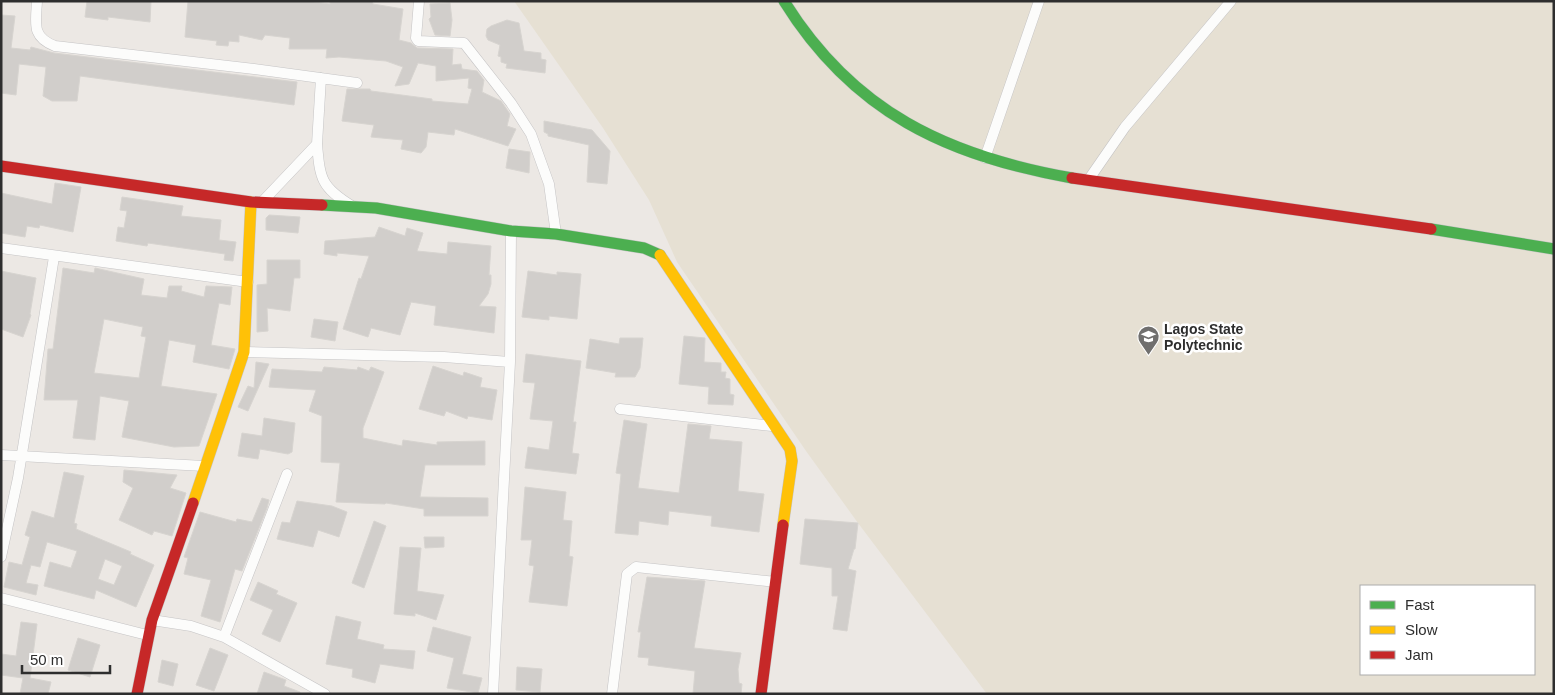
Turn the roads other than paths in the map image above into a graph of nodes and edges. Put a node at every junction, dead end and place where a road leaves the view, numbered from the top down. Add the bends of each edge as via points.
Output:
1 (37, 1) edge
2 (419, 1) edge
3 (784, 1) edge
4 (1039, 1) edge
5 (1231, 1) edge
6 (321, 78) junction
7 (357, 83) dead end
8 (317, 144) junction
9 (985, 158) junction
10 (1, 166) edge
11 (1089, 180) junction
12 (257, 202) junction
13 (352, 206) junction
14 (511, 231) junction
15 (556, 234) junction
16 (1, 248) edge
17 (1554, 249) edge
18 (54, 257) junction
19 (248, 282) junction
20 (244, 352) junction
21 (510, 362) junction
22 (620, 408) dead end
23 (772, 426) junction
24 (1, 455) edge
25 (20, 457) junction
26 (204, 466) junction
27 (288, 474) dead end
28 (1, 557) edge
29 (776, 582) junction
30 (1, 598) edge
31 (152, 620) junction
32 (147, 635) junction
33 (224, 637) junction
34 (137, 694) edge
35 (325, 694) edge
36 (493, 694) edge
37 (612, 694) edge
38 (761, 694) edge

1 - 6 street via 39,36 55,46
2 - 15 street via 418,41 464,42 531,134 549,184
3 - 9 street via 816,47 851,82 885,109 926,135
4 - 9 street
5 - 11 street via 1125,127
6 - 7 street
6 - 8 street
8 - 12 street
8 - 13 street via 323,182 334,195
9 - 11 street
10 - 12 street
11 - 17 street
12 - 13 street
12 - 19 street
13 - 14 street via 424,214
14 - 15 street
14 - 21 street
15 - 23 street via 657,252
16 - 18 street
18 - 19 street
18 - 25 street
19 - 20 street
20 - 21 street via 444,357
20 - 26 street
21 - 36 street
22 - 23 street
23 - 29 street via 790,449 792,461
24 - 25 street
25 - 26 street
25 - 28 street
26 - 31 street
27 - 33 street
29 - 37 street via 636,567 627,574 623,592
29 - 38 street
30 - 32 street
31 - 32 street
31 - 33 street via 191,626
32 - 34 street
33 - 35 street

